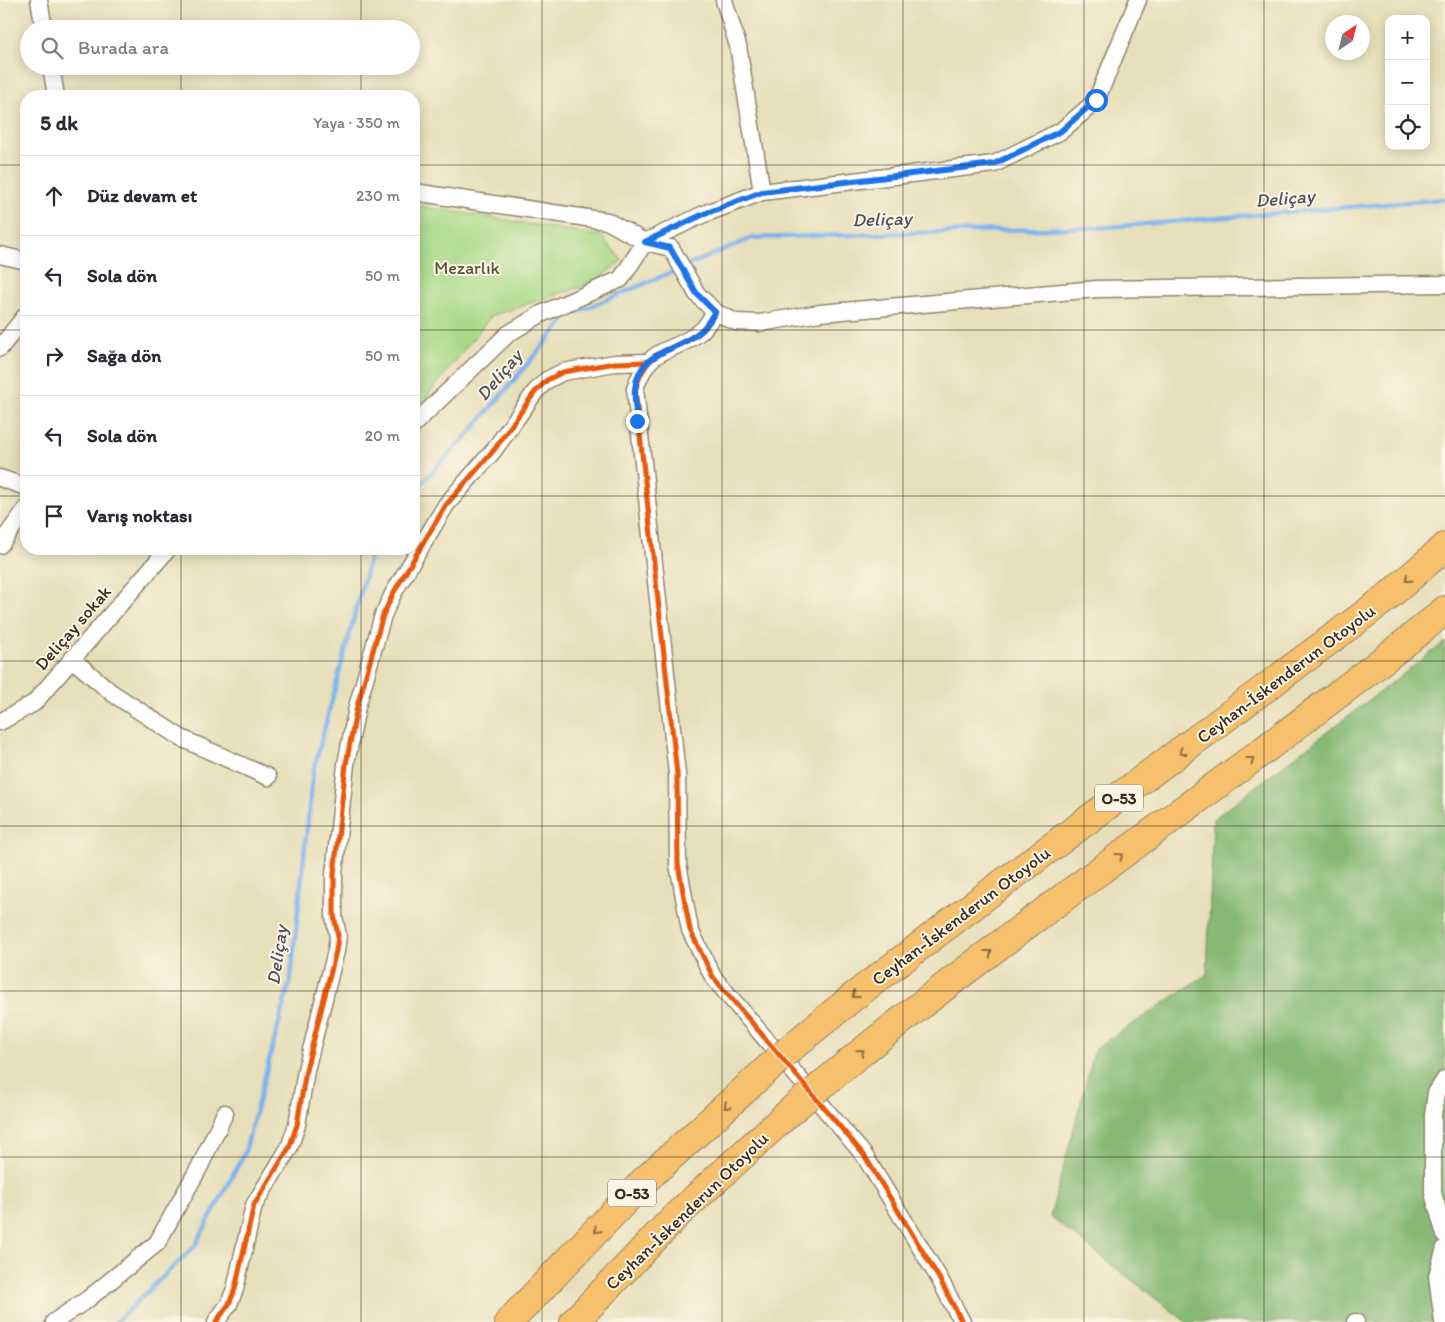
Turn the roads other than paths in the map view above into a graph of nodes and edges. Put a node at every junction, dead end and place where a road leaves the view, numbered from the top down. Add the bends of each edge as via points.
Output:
1 (39, 0) edge
2 (724, 0) edge
3 (1138, 0) edge
4 (42, 20) edge
5 (52, 75) edge
6 (55, 90) edge
7 (762, 192) junction
8 (420, 193) edge
9 (645, 242) junction
10 (0, 255) edge
11 (20, 260) edge
12 (1445, 284) edge
13 (715, 312) junction
14 (20, 322) edge
15 (0, 348) edge
16 (648, 362) junction
17 (420, 418) edge
18 (0, 478) edge
19 (20, 485) edge
20 (20, 517) edge
21 (0, 545) edge
22 (1445, 547) edge
23 (420, 549) edge
24 (163, 555) edge
25 (416, 555) edge
26 (1445, 610) edge
27 (72, 659) junction
28 (0, 722) edge
29 (268, 777) dead end
30 (1445, 1079) edge
31 (226, 1113) dead end
32 (1445, 1235) edge
33 (1445, 1248) edge
34 (54, 1322) edge
35 (216, 1322) edge
36 (509, 1322) edge
37 (574, 1322) edge
38 (962, 1322) edge
39 (1443, 1322) edge

1 - 4 street
2 - 7 street via 738,46
3 - 7 street via 1096,100 1061,131 994,164
5 - 6 street
7 - 9 street via 704,214
8 - 9 street via 607,221
9 - 13 street via 670,248 697,294
9 - 17 street via 621,279 541,314 508,334
10 - 11 street
12 - 13 street via 1097,289 820,313 760,323 736,322
13 - 16 street via 702,330 690,339 653,356
14 - 15 street
16 - 23 street via 616,363 563,372 547,380 494,450 446,505
16 - 38 street via 635,389 637,421 677,774 678,864 690,930 713,977 864,1154
18 - 19 street
20 - 21 street
22 -> 36 highway, Ceyhan-İskenderun Otoyolu / O-53, bridge via 1386,599 853,996 644,1180
24 - 27 street, Deliçay sokak
25 - 35 street via 383,615 357,707 346,764 334,874 336,951 306,1070 296,1125 289,1148 254,1205 235,1289
37 -> 26 highway, Ceyhan-İskenderun Otoyolu / O-53, bridge via 678,1214 794,1108 890,1028 1285,734
27 - 28 street, Deliçay sokak via 34,703
27 - 29 street via 112,694 181,738
30 - 32 street via 1436,1093 1433,1115 1433,1193
31 - 34 street via 157,1243
33 - 39 street via 1437,1276

